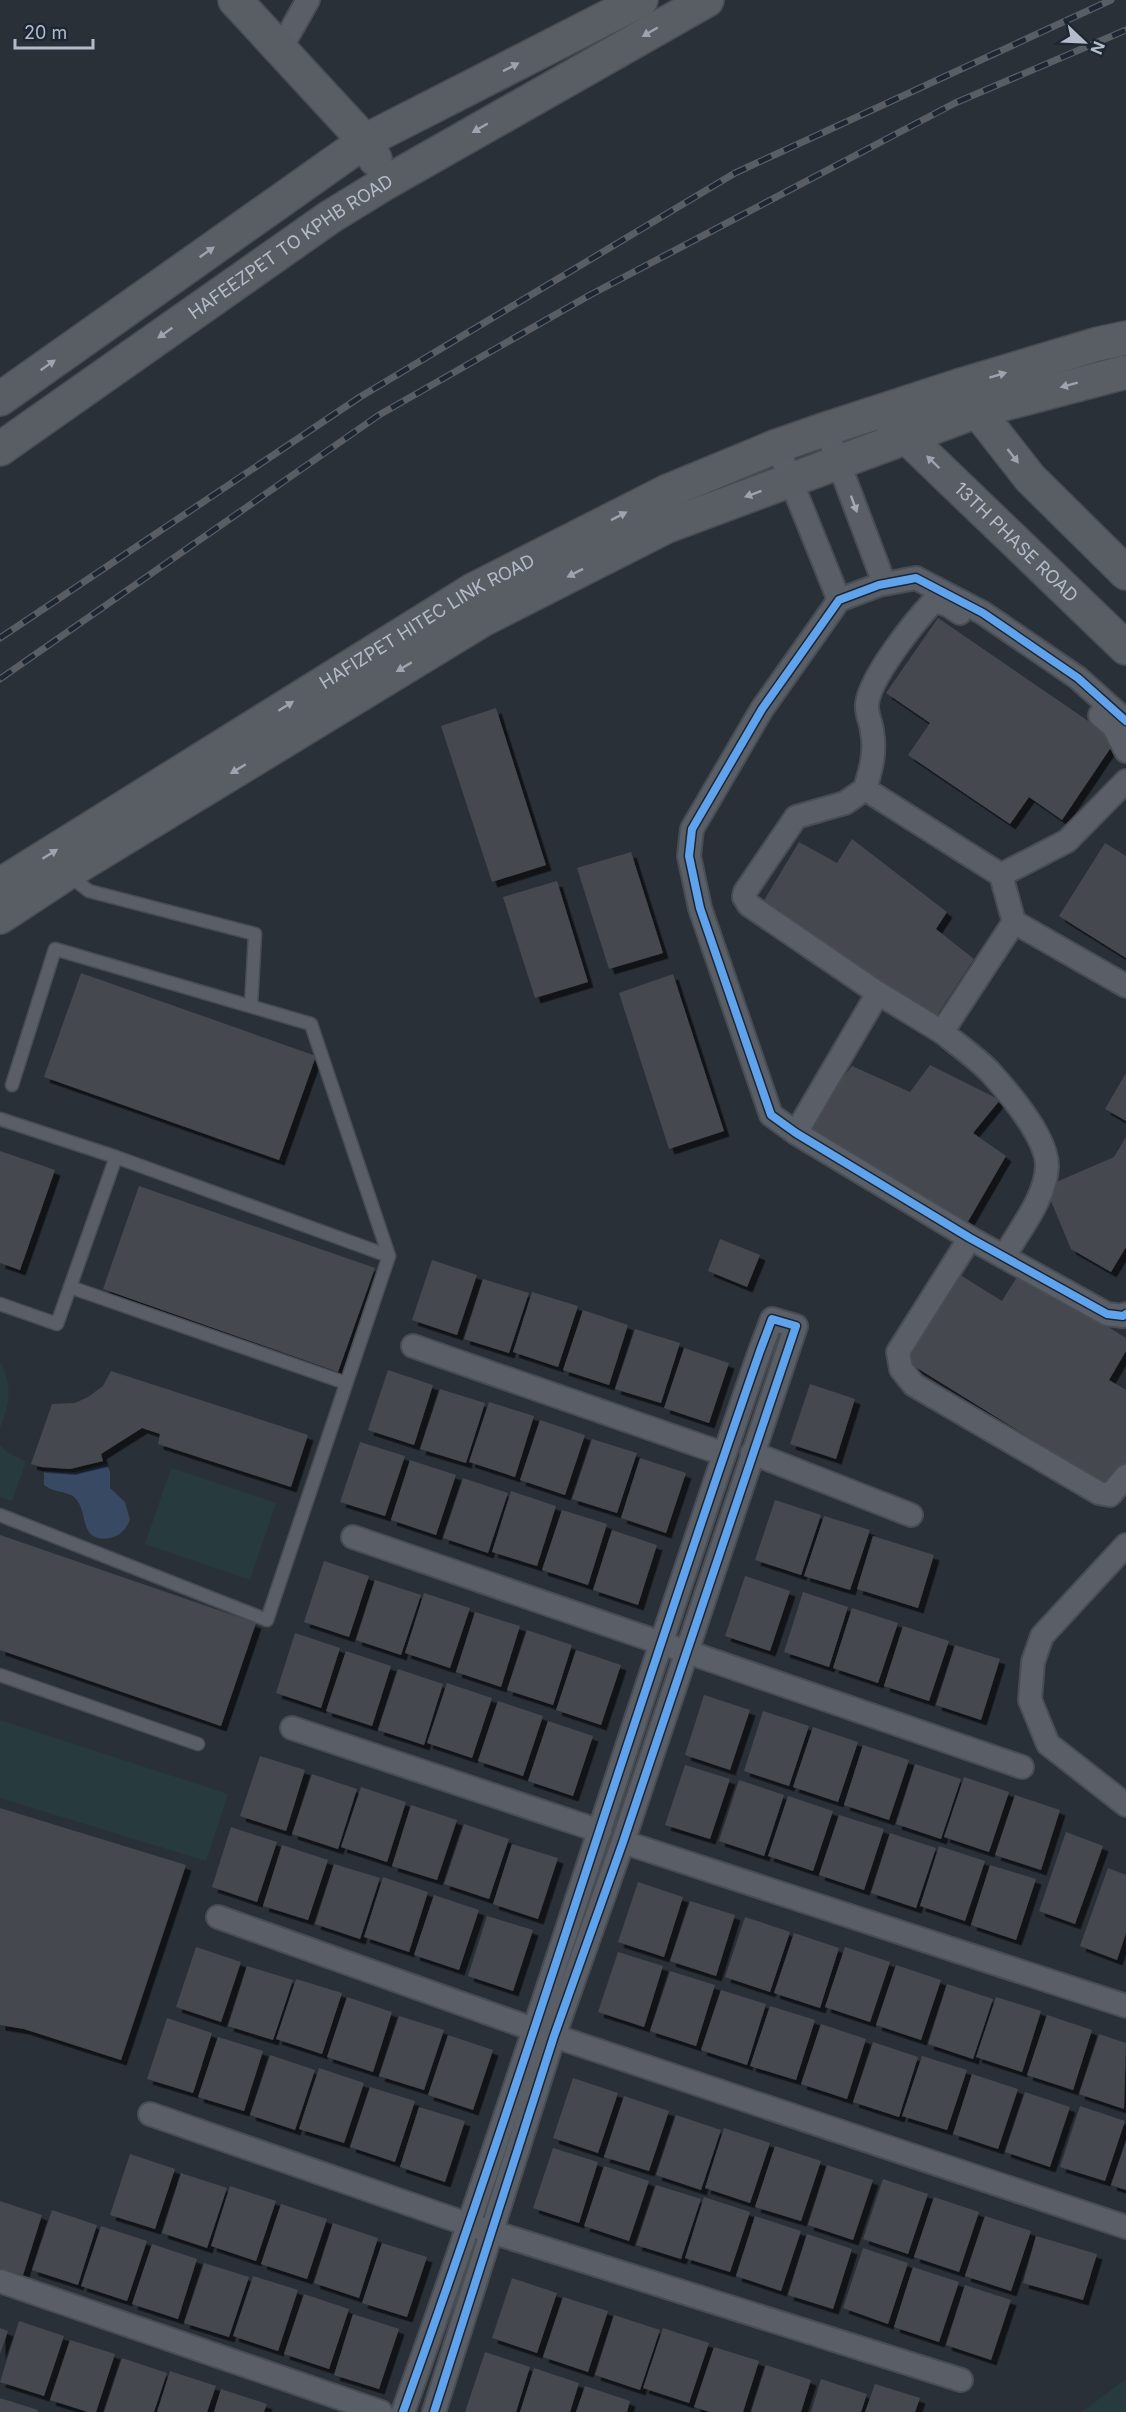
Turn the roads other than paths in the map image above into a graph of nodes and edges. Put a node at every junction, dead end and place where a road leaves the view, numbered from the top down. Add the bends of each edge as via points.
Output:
1 (236, 0) edge
2 (308, 0) edge
3 (641, 0) edge
4 (707, 0) edge
5 (281, 48) junction
6 (365, 141) junction
7 (387, 182) junction
8 (1112, 341) edge
9 (1116, 374) edge
10 (0, 399) edge
11 (968, 399) junction
12 (882, 412) junction
13 (826, 429) junction
14 (906, 437) junction
15 (777, 446) junction
16 (0, 449) edge
17 (839, 463) junction
18 (791, 480) junction
19 (1126, 573) edge
20 (884, 583) junction
21 (839, 600) junction
22 (1126, 648) edge
23 (1126, 721) edge
24 (1126, 750) edge
25 (1126, 781) edge
26 (865, 789) junction
27 (67, 873) junction
28 (1001, 875) junction
29 (0, 885) edge
30 (0, 917) edge
31 (1014, 922) junction
32 (1126, 986) edge
33 (878, 993) junction
34 (251, 1006) junction
35 (942, 1032) junction
36 (12, 1085) dead end
37 (0, 1119) edge
38 (796, 1133) junction
39 (116, 1157) junction
40 (970, 1238) junction
41 (389, 1256) junction
42 (1004, 1257) junction
43 (70, 1287) junction
44 (0, 1304) edge
45 (1125, 1317) edge
46 (413, 1346) dead end
47 (346, 1383) junction
48 (752, 1453) junction
49 (724, 1454) junction
50 (1126, 1476) edge
51 (0, 1515) edge
52 (911, 1515) dead end
53 (353, 1537) dead end
54 (1126, 1545) edge
55 (661, 1642) junction
56 (687, 1651) junction
57 (0, 1675) edge
58 (292, 1728) dead end
59 (198, 1744) dead end
60 (1022, 1767) dead end
61 (1126, 1805) edge
62 (600, 1831) junction
63 (623, 1842) junction
64 (218, 1917) dead end
65 (1126, 2006) edge
66 (543, 2032) junction
67 (150, 2114) dead end
68 (1126, 2227) edge
69 (480, 2229) junction
70 (0, 2282) edge
71 (961, 2380) dead end
72 (381, 2412) edge
73 (403, 2412) edge
74 (434, 2412) edge

1 - 5 main road, HAFEEZPET TO KPHB ROAD
2 - 5 street
6 -> 3 main road
4 -> 7 main road
5 - 6 main road, HAFEEZPET TO KPHB ROAD
6 - 7 main road, HAFEEZPET TO KPHB ROAD
10 -> 6 main road
7 -> 16 main road, HAFEEZPET TO KPHB ROAD via 330,217
8 - 9 main road
11 -> 8 main road
9 -> 11 main road
11 - 12 main road, HAFIZPET HITEC LINK ROAD
11 - 14 main road
11 -> 19 main road via 1030,478
12 - 13 main road, HAFIZPET HITEC LINK ROAD
12 - 14 main road, 13TH PHASE ROAD
13 - 15 main road, HAFIZPET HITEC LINK ROAD
13 - 17 street
14 - 17 main road
22 -> 14 main road, 13TH PHASE ROAD
15 - 18 street
29 -> 15 main road, HAFIZPET HITEC LINK ROAD via 473,590 666,492
17 - 18 main road
17 -> 20 street
18 - 21 street
18 -> 27 main road via 667,526 484,619
20 - 21 street
20 - 23 street via 916,578 973,607 1078,678
21 - 38 street via 762,709 692,829 688,856 699,908 771,1115
24 - 26 street via 1113,726 1067,688 948,605 934,601 910,628 867,701 874,749
25 - 28 street via 1067,841
26 - 28 street
26 - 33 street via 845,803 796,817 744,897 749,905
27 - 30 main road
27 - 34 lane via 88,891 255,934
28 - 31 street
31 - 32 street
31 - 35 street
33 - 35 street
33 - 38 street
34 - 36 lane via 55,949
34 - 41 lane via 311,1024
35 - 42 street via 990,1072 1043,1145 1047,1167 1041,1191
37 - 39 lane
38 - 40 street
39 - 41 lane
39 - 43 lane
40 - 42 street
40 - 50 street via 898,1352 901,1368 915,1385 1099,1493 1110,1495
41 - 47 lane
42 - 45 street via 1107,1314
43 - 44 lane via 57,1324
43 - 47 lane
46 - 49 street
47 - 51 lane via 267,1620
48 - 49 street via 796,1326 772,1319
48 - 52 street
48 - 56 street
49 - 55 street
53 - 55 street
54 - 61 street via 1042,1636 1034,1662 1030,1700 1048,1744
55 - 56 street
55 - 62 street
56 - 60 street
56 - 63 street
57 - 59 lane
58 - 62 street
62 - 66 street
63 - 65 street
63 - 66 street
64 - 66 street
66 - 68 street
66 - 69 street
67 - 69 street
69 - 71 street
69 - 73 street
69 - 74 street
70 - 72 street

